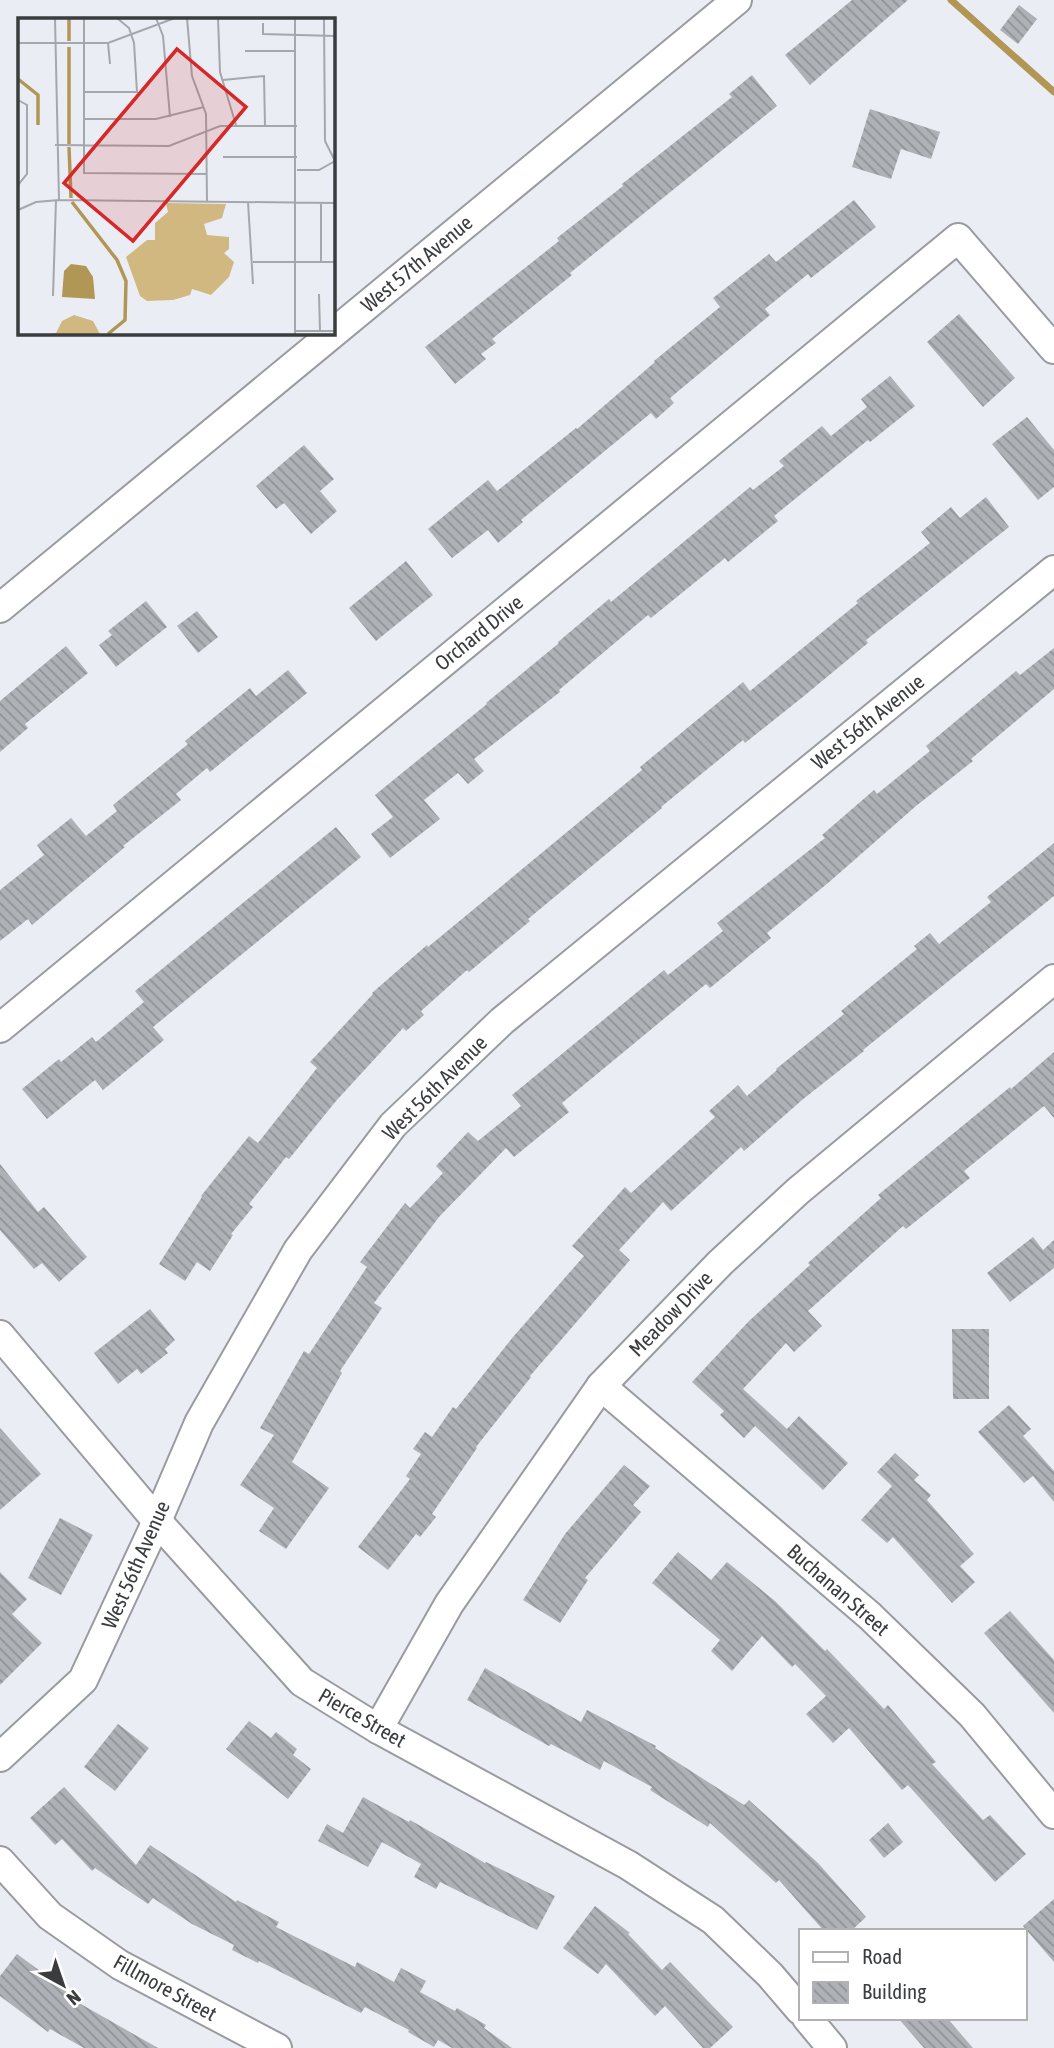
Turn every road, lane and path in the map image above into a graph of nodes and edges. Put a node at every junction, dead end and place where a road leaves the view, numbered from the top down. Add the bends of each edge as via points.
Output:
1 (737, 0) edge
2 (334, 332) edge
3 (332, 334) edge
4 (1054, 349) edge
5 (1054, 570) edge
6 (0, 608) edge
7 (1054, 979) edge
8 (0, 1028) edge
9 (0, 1335) edge
10 (601, 1386) junction
11 (157, 1521) junction
12 (378, 1729) junction
13 (0, 1758) edge
14 (1054, 1814) edge
15 (0, 1861) edge
16 (799, 2009) edge
17 (809, 2020) edge
18 (277, 2048) edge
19 (832, 2048) edge

1 - 2 street, West 57th Avenue
3 - 6 street, West 57th Avenue
4 - 8 street, Orchard Drive via 958,238
5 - 11 street, West 56th Avenue via 502,1021 393,1125 298,1250 199,1423
7 - 10 street, Meadow Drive via 798,1191 720,1263
9 - 11 street, Pierce Street
10 - 12 street, Meadow Drive via 449,1604
10 - 14 street, Buchanan Street via 870,1616 972,1715
11 - 12 street, Pierce Street via 302,1682
11 - 13 street, West 56th Avenue via 83,1681
12 - 16 street, Pierce Street via 628,1865 713,1920
15 - 18 street, Fillmore Street via 50,1916 120,1965
17 - 19 street

